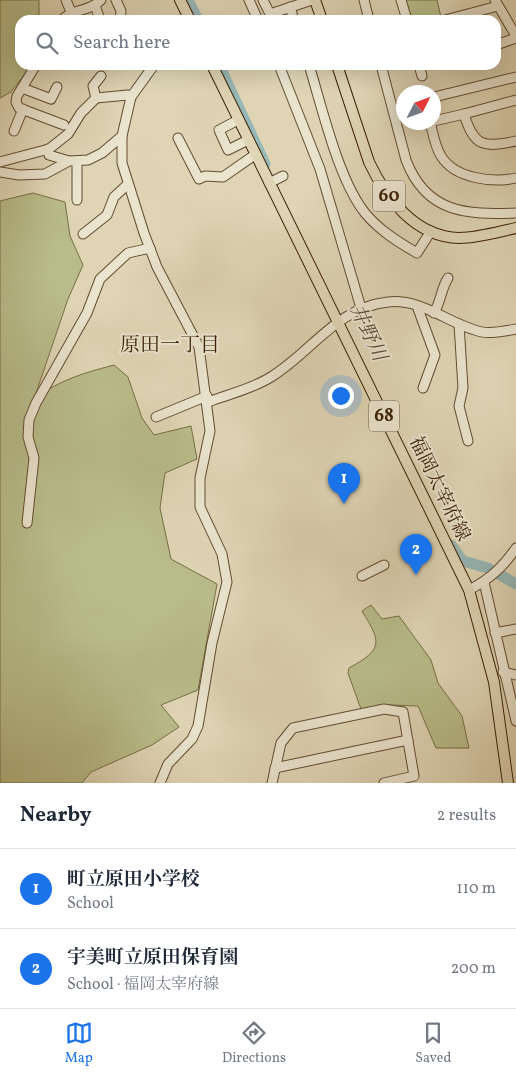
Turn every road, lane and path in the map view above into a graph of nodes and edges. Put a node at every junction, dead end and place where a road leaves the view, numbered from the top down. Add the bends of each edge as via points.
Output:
1 (66, 0) edge
2 (116, 0) edge
3 (180, 0) edge
4 (249, 0) edge
5 (263, 0) edge
6 (313, 0) edge
7 (364, 0) edge
8 (401, 0) edge
9 (98, 2) edge
10 (497, 3) edge
11 (290, 8) junction
12 (71, 12) junction
13 (68, 15) edge
14 (99, 15) edge
15 (121, 15) edge
16 (188, 15) edge
17 (256, 15) edge
18 (292, 15) edge
19 (320, 15) edge
20 (368, 15) edge
21 (406, 15) edge
22 (460, 15) edge
23 (516, 37) edge
24 (501, 43) edge
25 (33, 70) edge
26 (150, 70) edge
27 (214, 70) edge
28 (281, 70) edge
29 (310, 70) edge
30 (339, 70) edge
31 (383, 70) edge
32 (420, 70) edge
33 (101, 76) dead end
34 (422, 76) dead end
35 (516, 77) edge
36 (56, 87) dead end
37 (22, 88) junction
38 (441, 95) edge
39 (131, 97) junction
40 (96, 98) junction
41 (516, 100) edge
42 (396, 106) edge
43 (393, 107) junction
44 (23, 110) junction
45 (464, 114) junction
46 (238, 120) junction
47 (441, 120) edge
48 (64, 125) dead end
49 (434, 130) edge
50 (14, 131) dead end
51 (122, 136) junction
52 (178, 138) dead end
53 (248, 140) junction
54 (516, 141) edge
55 (48, 149) junction
56 (256, 154) junction
57 (73, 161) junction
58 (0, 162) edge
59 (0, 172) edge
60 (283, 176) dead end
61 (516, 178) edge
62 (271, 182) junction
63 (128, 184) junction
64 (77, 200) dead end
65 (516, 213) edge
66 (516, 228) edge
67 (431, 231) junction
68 (83, 234) dead end
69 (150, 248) junction
70 (448, 278) dead end
71 (418, 306) junction
72 (361, 308) junction
73 (434, 313) junction
74 (338, 322) junction
75 (459, 324) junction
76 (516, 329) edge
77 (423, 388) dead end
78 (207, 399) junction
79 (156, 417) dead end
80 (468, 441) dead end
81 (27, 523) dead end
82 (516, 548) edge
83 (384, 565) dead end
84 (362, 576) dead end
85 (484, 582) junction
86 (469, 590) junction
87 (516, 629) edge
88 (495, 633) junction
89 (504, 672) junction
90 (516, 675) edge
91 (516, 721) edge
92 (408, 740) junction
93 (275, 768) junction
94 (160, 783) edge
95 (272, 783) edge
96 (384, 783) edge
97 (508, 783) edge

1 - 12 street
2 - 15 street
3 - 16 main road
4 - 17 street
5 - 11 street via 270,14
6 - 11 street
6 - 19 main road
7 - 20 street
8 - 21 street
9 - 12 street
9 - 14 street
10 - 22 street
10 - 23 street
11 - 18 street
12 - 13 street
23 - 24 street
25 - 37 street
26 - 39 street
27 - 46 main road, 福岡太宰府線 / 68
28 - 72 street via 320,169
29 - 67 street via 346,181 365,213 388,234 417,252
30 - 67 main road, 60 via 376,178 398,208
31 - 43 street
32 - 34 street
33 - 40 street via 92,86
35 - 38 street
36 - 37 street via 51,99
37 - 44 street via 16,102
39 - 40 street
39 - 51 street
40 - 55 street via 81,113 68,134
41 - 45 street
42 - 43 street
43 - 65 street via 412,174 427,195 449,207 470,212
44 - 48 street
44 - 50 street
45 - 47 street
45 - 54 street via 469,131 476,140 486,145
46 - 53 main road, 福岡太宰府線 / 68
46 - 53 street via 219,130 228,150
49 - 61 street via 441,156 449,165 499,182
51 - 57 street via 102,153 88,160
51 - 63 street via 122,163
52 - 56 street via 199,179 223,176
53 - 56 main road, 福岡太宰府線 / 68
55 - 57 street via 49,155
55 - 58 street
56 - 62 main road, 福岡太宰府線 / 68
57 - 59 street via 45,174 19,176
57 - 64 street
60 - 62 street
62 - 74 main road, 福岡太宰府線 / 68
63 - 68 street via 114,197 106,215
63 - 69 street
66 - 67 main road, 60 via 458,238
69 - 78 street via 163,280 199,347
69 - 81 street via 128,253 100,279 87,313 36,403 29,420 28,437 34,458
70 - 73 street
71 - 72 street via 391,302
71 - 73 street
71 - 77 street via 435,355
72 - 74 street
73 - 75 street
74 - 78 street via 272,376
74 - 86 main road, 福岡太宰府線 / 68
75 - 76 street via 482,332
75 - 80 street via 463,388 459,406
78 - 79 street
78 - 94 street via 210,432 200,478 200,499 225,561 228,582 212,643 198,726 192,739 168,764
82 - 85 street via 503,567
83 - 84 street
85 - 86 street
85 - 88 street
86 - 97 main road, 福岡太宰府線 / 68 via 494,682
87 - 88 street
88 - 89 street
89 - 90 street
89 - 91 street
92 - 93 street
92 - 93 street via 403,712 384,709 293,728 281,743
92 - 96 street via 414,776
93 - 95 street

